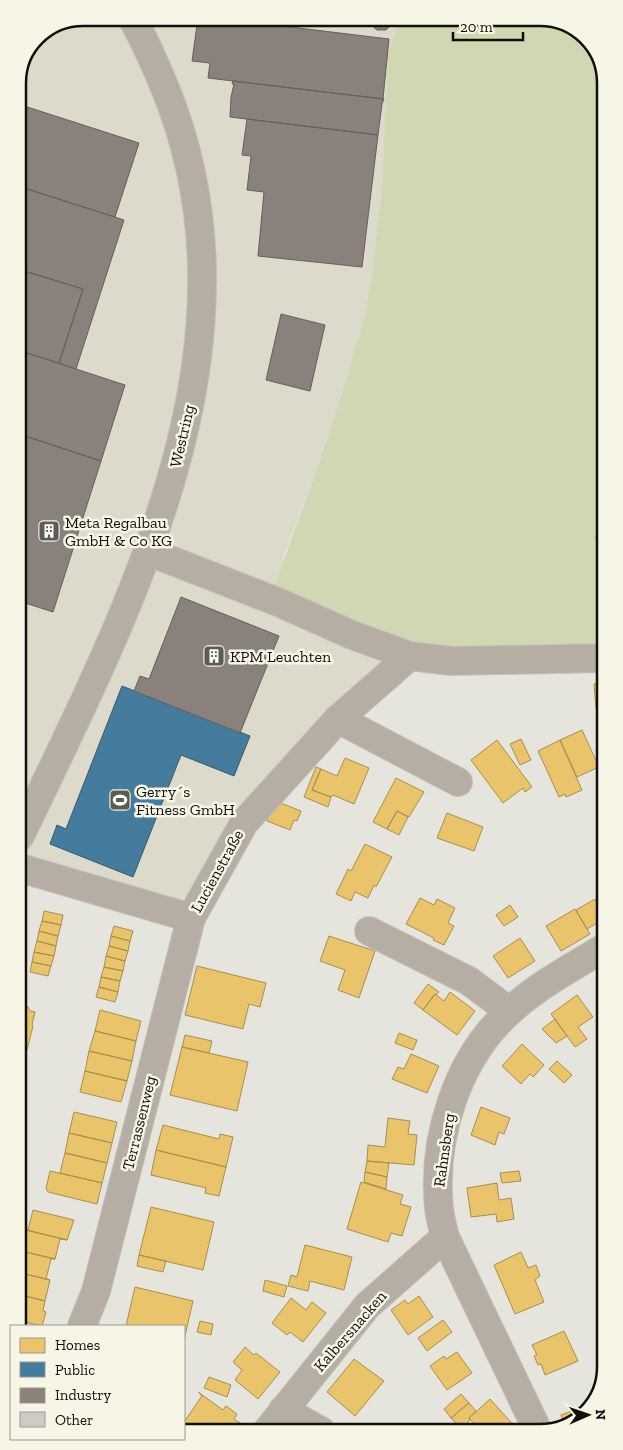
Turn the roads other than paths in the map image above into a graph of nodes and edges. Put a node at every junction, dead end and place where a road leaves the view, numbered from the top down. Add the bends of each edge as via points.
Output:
1 (136, 26) edge
2 (147, 551) junction
3 (410, 656) junction
4 (597, 658) edge
5 (338, 719) junction
6 (458, 782) dead end
7 (26, 823) edge
8 (26, 870) edge
9 (191, 918) junction
10 (369, 931) dead end
11 (597, 952) edge
12 (509, 1011) junction
13 (445, 1237) junction
14 (82, 1325) edge
15 (283, 1410) junction
16 (272, 1424) edge
17 (308, 1424) edge
18 (535, 1424) edge

1 - 2 street, Westring via 161,78 182,135 196,196 202,263 201,324 195,377 176,464
2 - 3 street
2 - 7 street, Westring via 84,702
3 - 4 street via 451,661
3 - 5 street, Lucienstraße
5 - 6 street
5 - 9 street, Lucienstraße via 244,823
8 - 9 street, Lucienstraße
9 - 14 street, Terrassenweg via 96,1290
10 - 12 street via 468,981
11 - 12 street, Rahnsberg via 544,984
12 - 13 street, Rahnsberg via 479,1047 460,1080 446,1120 439,1169 439,1209
13 - 15 street, Kalbersnacken via 367,1306
13 - 18 street, Rahnsberg
15 - 16 street, Kalbersnacken
15 - 17 street

